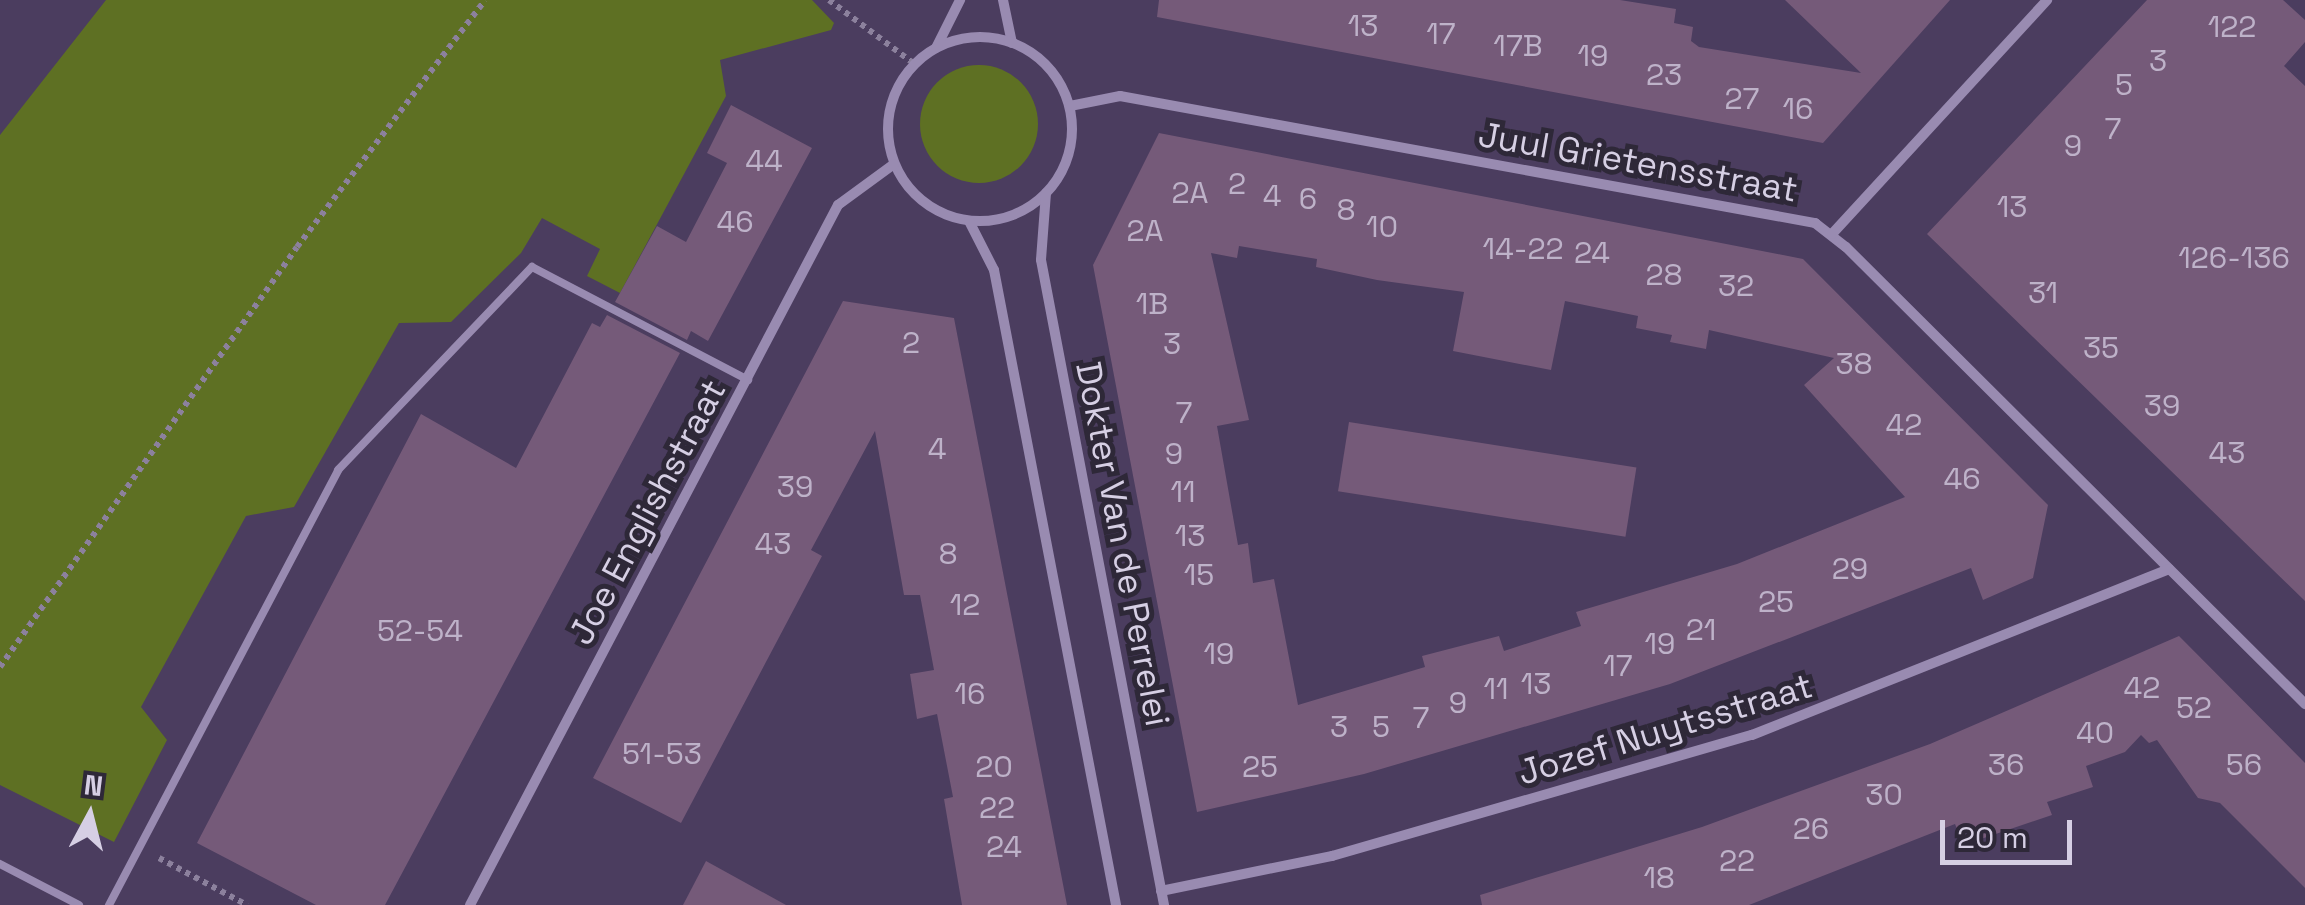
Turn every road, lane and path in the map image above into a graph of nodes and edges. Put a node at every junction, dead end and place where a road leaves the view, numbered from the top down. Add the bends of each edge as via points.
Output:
1 (485, 0) edge
2 (829, 0) edge
3 (960, 0) edge
4 (1003, 0) edge
5 (2047, 0) edge
6 (1012, 43) junction
7 (936, 48) junction
8 (914, 64) junction
9 (1070, 106) junction
10 (894, 164) junction
11 (1046, 193) junction
12 (970, 221) junction
13 (1832, 234) junction
14 (748, 380) junction
15 (2169, 568) junction
16 (0, 668) edge
17 (2305, 704) edge
18 (140, 848) junction
19 (0, 864) edge
20 (1161, 891) junction
21 (78, 905) edge
22 (110, 905) edge
23 (247, 905) edge
24 (470, 905) edge
25 (1116, 905) edge
26 (1164, 905) edge

1 - 16 path via 297,247
2 - 8 path
3 - 7 street
4 - 6 street
5 - 13 street
6 - 7 street via 986,37
6 - 9 street via 1048,68
7 - 8 street
8 - 10 street via 889,111
9 - 11 street, Dokter Van de Perrelei via 1069,153
9 - 13 street, Juul Grietensstraat via 1120,96 1790,218
10 - 12 street via 924,203
10 - 14 street, Joe Englishstraat via 838,206
11 - 12 street via 1024,210
11 - 20 street, Dokter Van de Perrelei via 1041,260
12 - 25 street via 994,270
13 - 15 street, Juul Grietensstraat
14 - 18 lane via 532,268 338,470
14 - 24 street, Joe Englishstraat
15 - 17 street, Juul Grietensstraat
15 - 20 street, Jozef Nuytsstraat via 1752,735 1332,856
18 - 22 lane
18 - 23 path
19 - 21 lane
20 - 26 street, Dokter Van de Perrelei

